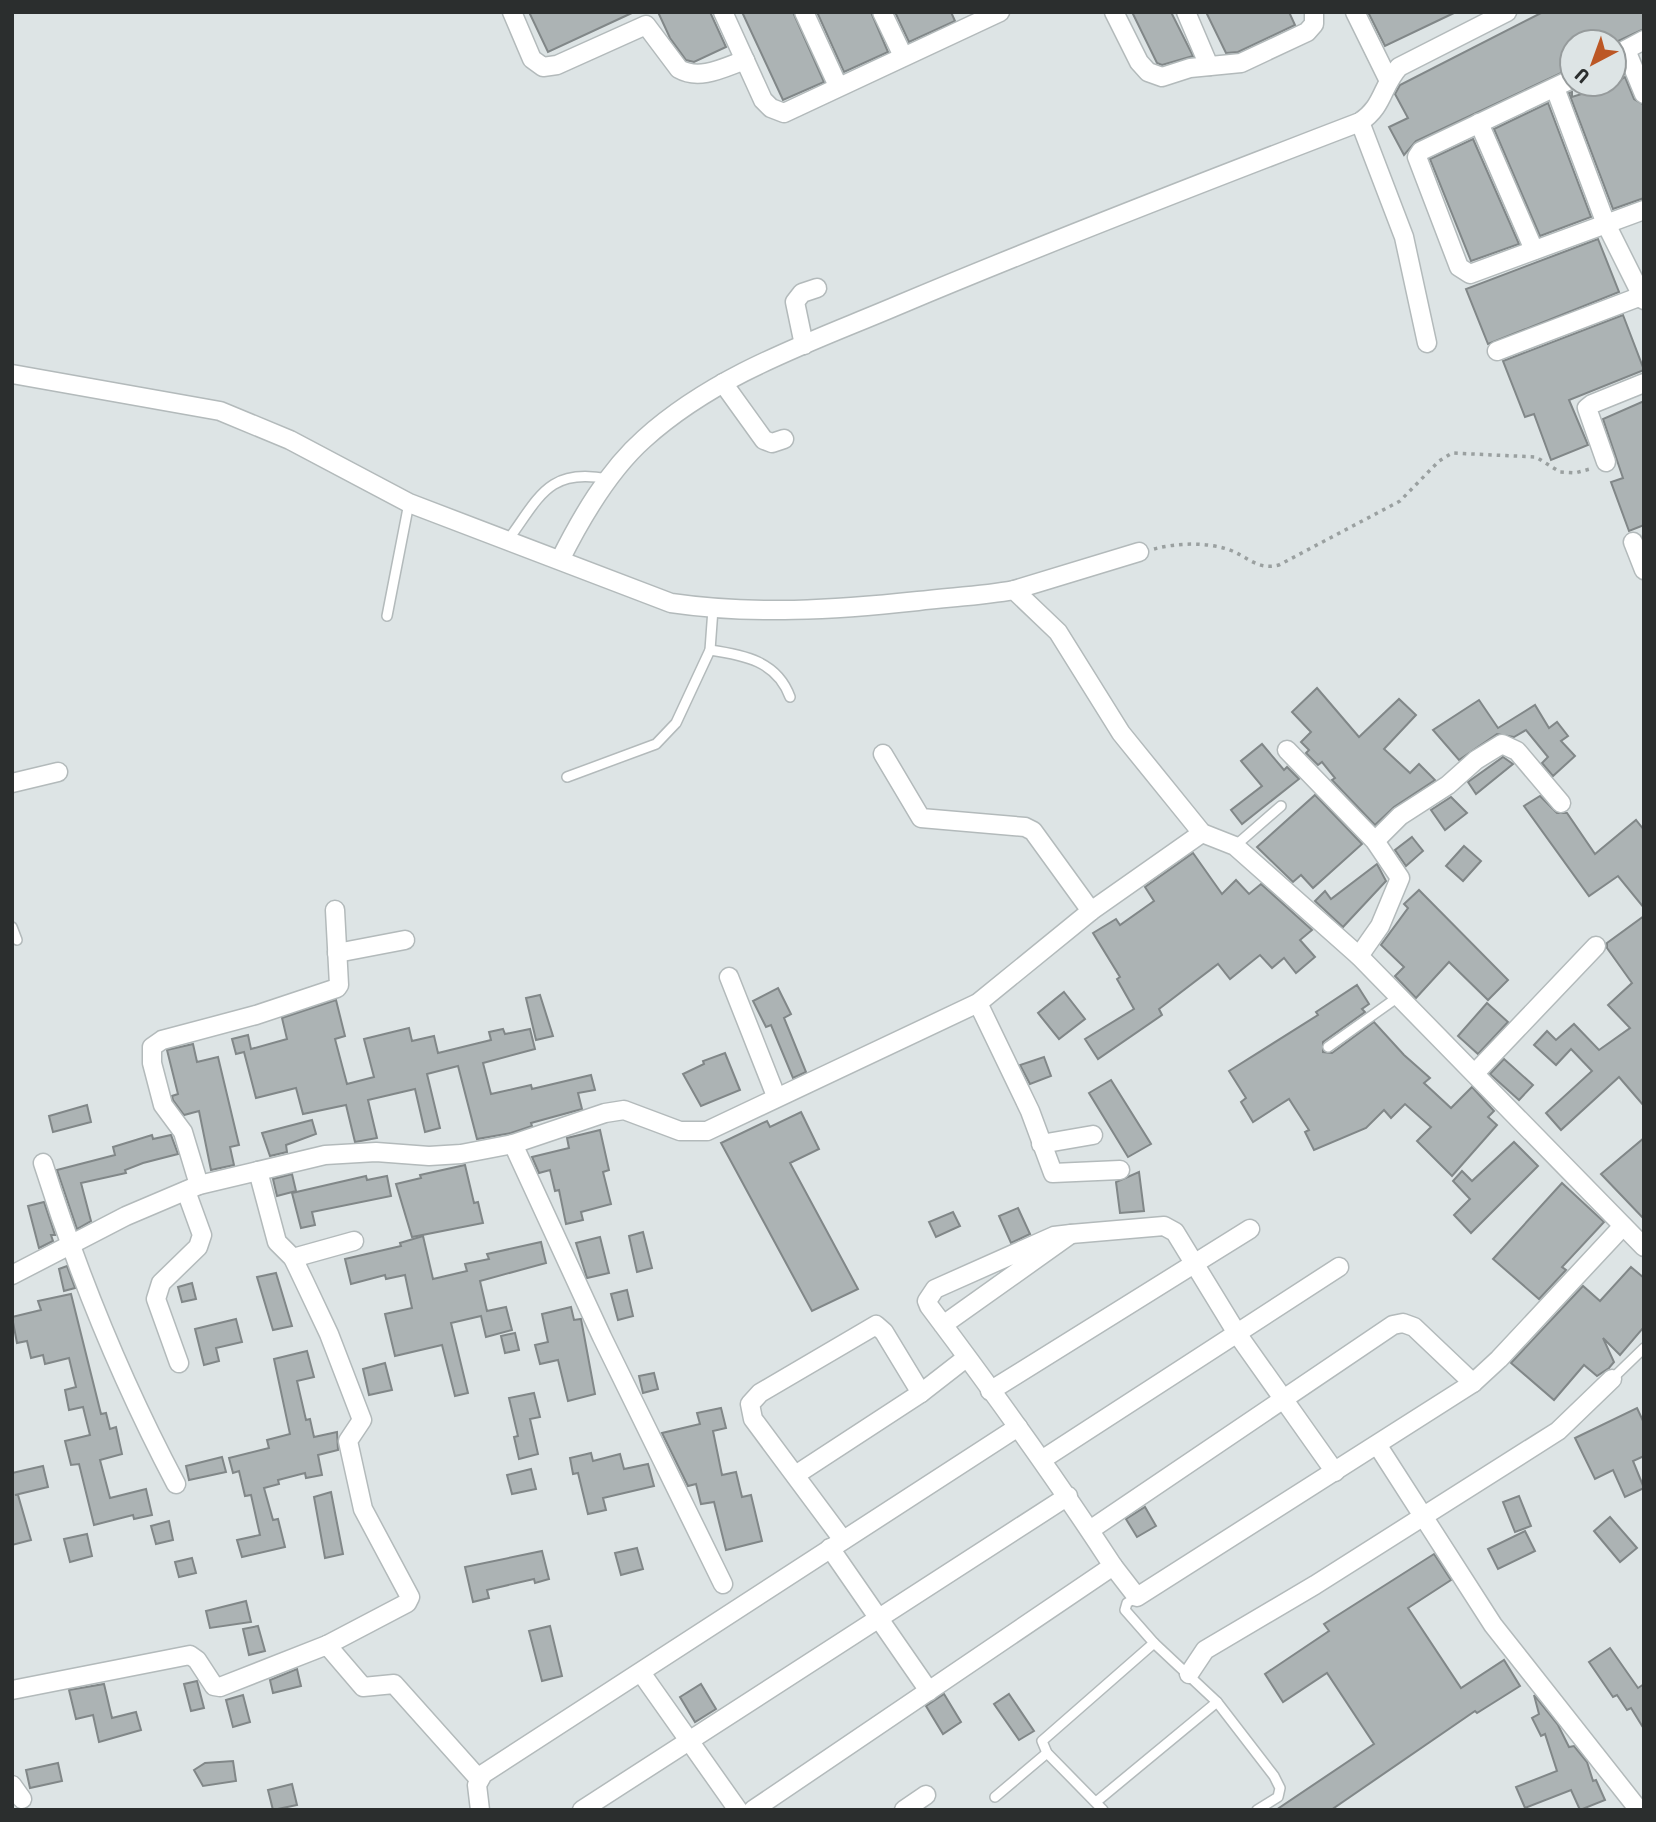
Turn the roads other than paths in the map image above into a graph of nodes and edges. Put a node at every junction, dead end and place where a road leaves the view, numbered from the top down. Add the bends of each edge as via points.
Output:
1 (512, 12) edge
2 (723, 12) edge
3 (804, 12) edge
4 (883, 12) edge
5 (1000, 12) edge
6 (1114, 12) edge
7 (1186, 12) edge
8 (1314, 12) edge
9 (1355, 12) edge
10 (1507, 12) edge
11 (971, 18) edge
12 (1644, 40) edge
13 (1628, 49) edge
14 (903, 56) junction
15 (745, 60) junction
16 (1209, 66) junction
17 (1628, 67) edge
18 (1388, 79) junction
19 (838, 86) junction
20 (1558, 86) edge
21 (1555, 88) junction
22 (1644, 94) edge
23 (1360, 122) junction
24 (1479, 123) junction
25 (1644, 210) edge
26 (1606, 224) junction
27 (1534, 250) junction
28 (817, 288) dead end
29 (1643, 297) edge
30 (1427, 343) dead end
31 (804, 345) junction
32 (1497, 351) dead end
33 (12, 374) edge
34 (723, 383) junction
35 (1644, 383) edge
36 (784, 439) dead end
37 (1606, 462) road end
38 (609, 480) junction
39 (409, 503) junction
40 (508, 540) junction
41 (1633, 542) dead end
42 (1139, 552) road end
43 (560, 561) junction
44 (1644, 570) edge
45 (1014, 590) junction
46 (713, 609) junction
47 (387, 616) dead end
48 (710, 650) junction
49 (790, 697) dead end
50 (1287, 750) dead end
51 (883, 754) dead end
52 (58, 772) dead end
53 (568, 777) dead end
54 (12, 783) edge
55 (1561, 803) dead end
56 (1280, 806) dead end
57 (1202, 834) junction
58 (1375, 841) junction
59 (1235, 846) junction
60 (335, 911) dead end
61 (1091, 911) junction
62 (12, 927) edge
63 (17, 940) dead end
64 (405, 940) dead end
65 (1596, 946) dead end
66 (337, 953) junction
67 (1359, 956) junction
68 (729, 976) dead end
69 (1398, 997) junction
70 (978, 1003) junction
71 (1328, 1047) dead end
72 (1476, 1072) junction
73 (776, 1096) junction
74 (1093, 1135) dead end
75 (513, 1144) junction
76 (1041, 1144) junction
77 (43, 1163) dead end
78 (1121, 1170) dead end
79 (258, 1171) junction
80 (192, 1188) junction
81 (1250, 1228) dead end
82 (1636, 1233) edge
83 (1071, 1234) junction
84 (354, 1241) dead end
85 (70, 1246) junction
86 (293, 1258) junction
87 (1195, 1263) junction
88 (1339, 1268) dead end
89 (12, 1275) edge
90 (943, 1325) junction
91 (1238, 1335) junction
92 (1644, 1348) edge
93 (966, 1358) junction
94 (179, 1363) dead end
95 (1612, 1379) joint
96 (1473, 1383) junction
97 (990, 1391) junction
98 (921, 1393) junction
99 (1284, 1400) junction
100 (1018, 1427) junction
101 (1378, 1446) junction
102 (1043, 1459) junction
103 (1335, 1472) junction
104 (797, 1474) junction
105 (176, 1484) dead end
106 (1068, 1496) junction
107 (1425, 1515) junction
108 (1090, 1530) junction
109 (836, 1544) junction
110 (1113, 1566) junction
111 (723, 1584) dead end
112 (1137, 1597) junction
113 (879, 1618) junction
114 (1154, 1643) junction
115 (327, 1645) junction
116 (642, 1674) junction
117 (1189, 1674) junction
118 (12, 1690) edge
119 (929, 1691) junction
120 (1217, 1702) junction
121 (689, 1739) junction
122 (1046, 1753) junction
123 (479, 1779) junction
124 (926, 1795) dead end
125 (995, 1797) dead end
126 (1100, 1806) edge
127 (480, 1810) edge
128 (582, 1810) edge
129 (738, 1810) edge
130 (753, 1810) edge
131 (905, 1810) edge
132 (1257, 1810) edge
133 (1639, 1810) edge

1 - 15 street via 532,59 543,67 557,65 646,24 686,73 709,72
2 - 15 street
3 - 19 street
4 - 14 street
5 - 11 street
6 - 16 street via 1148,72 1162,77
7 - 16 street
8 - 16 street via 1314,24 1307,32 1241,63
9 - 18 street
10 - 18 street via 1399,67
11 - 14 street
12 - 13 street
14 - 19 street
15 - 19 street via 763,100 779,112
17 - 22 street
18 - 23 street via 1380,104
20 - 21 street
21 - 24 street
21 - 26 street
23 - 30 street via 1404,237
23 - 31 street
24 - 27 street
24 - 27 street via 1421,151 1416,160 1460,267 1470,274
25 - 26 street
26 - 27 street
26 - 29 street
28 - 31 street via 802,293 795,302
29 - 32 street
31 - 34 street
33 - 39 street via 220,411 290,440
34 - 36 street via 764,440
34 - 38 street via 643,439
35 - 37 street via 1587,408
38 - 40 lane via 583,474 563,478 543,493
38 - 43 street via 578,523
39 - 40 street
39 - 47 lane
40 - 43 street
41 - 44 street
42 - 45 street
43 - 46 street via 671,603
45 - 46 street via 808,611
45 - 57 street via 1058,632 1121,733
46 - 48 lane
48 - 49 lane via 760,662 781,678
48 - 53 lane via 676,723 656,744
50 - 58 street
51 - 61 street via 921,818 1033,831
52 - 54 street
55 - 58 street via 1517,751 1502,744 1400,816
56 - 59 lane
57 - 59 street
57 - 61 street
58 - 67 street via 1396,869 1400,884
59 - 67 street
60 - 66 street
61 - 70 street
62 - 63 lane
64 - 66 street
65 - 72 street
66 - 80 street via 340,985 333,991 162,1040 152,1047 163,1105 183,1132
67 - 69 street
68 - 73 street
69 - 71 lane
69 - 72 street
70 - 73 street
70 - 76 street
72 - 82 street
73 - 75 street via 707,1131 680,1131 624,1110
74 - 76 street
75 - 79 street via 447,1156 326,1155
75 - 111 street
76 - 78 street via 1048,1166 1056,1174
77 - 85 street
79 - 80 street
79 - 86 street via 277,1242
80 - 85 street
80 - 94 street via 202,1235 198,1247 161,1283 156,1299
81 - 87 street
82 - 96 street
83 - 87 street via 1164,1226 1175,1232
83 - 90 street
83 - 90 street via 1054,1236 935,1289 927,1301
84 - 86 street
85 - 89 street
85 - 105 street via 141,1418
86 - 115 street via 362,1420 348,1441 363,1510 410,1597 407,1603
87 - 91 street
87 - 97 street
88 - 91 street
90 - 93 street
91 - 99 street
91 - 102 street
92 - 95 lane
93 - 97 street
93 - 98 street
95 - 107 street via 1558,1431
96 - 99 street via 1414,1327 1403,1323 1392,1325
96 - 101 street
97 - 100 street
98 - 104 street
98 - 104 street via 876,1325 760,1393 750,1404 753,1419
99 - 103 street
99 - 108 street
100 - 102 street
100 - 109 street
101 - 103 street
101 - 107 street
102 - 106 street
103 - 112 street
104 - 109 street
106 - 108 street
106 - 113 street
107 - 117 street via 1205,1650
107 - 133 street via 1493,1625
108 - 110 street
109 - 113 street
109 - 116 street
110 - 112 street
110 - 119 street
112 - 114 lane via 1125,1610
113 - 119 street
113 - 121 street
114 - 117 lane
114 - 122 lane via 1044,1738 1041,1745
115 - 118 street via 220,1687 214,1686 190,1655
115 - 123 street via 363,1687 394,1684
116 - 121 street
116 - 123 street
117 - 120 lane
119 - 130 street
120 - 126 lane
120 - 132 lane via 1279,1788 1278,1797
121 - 128 street
121 - 129 street
122 - 125 lane
122 - 126 lane
123 - 127 street
124 - 131 street

